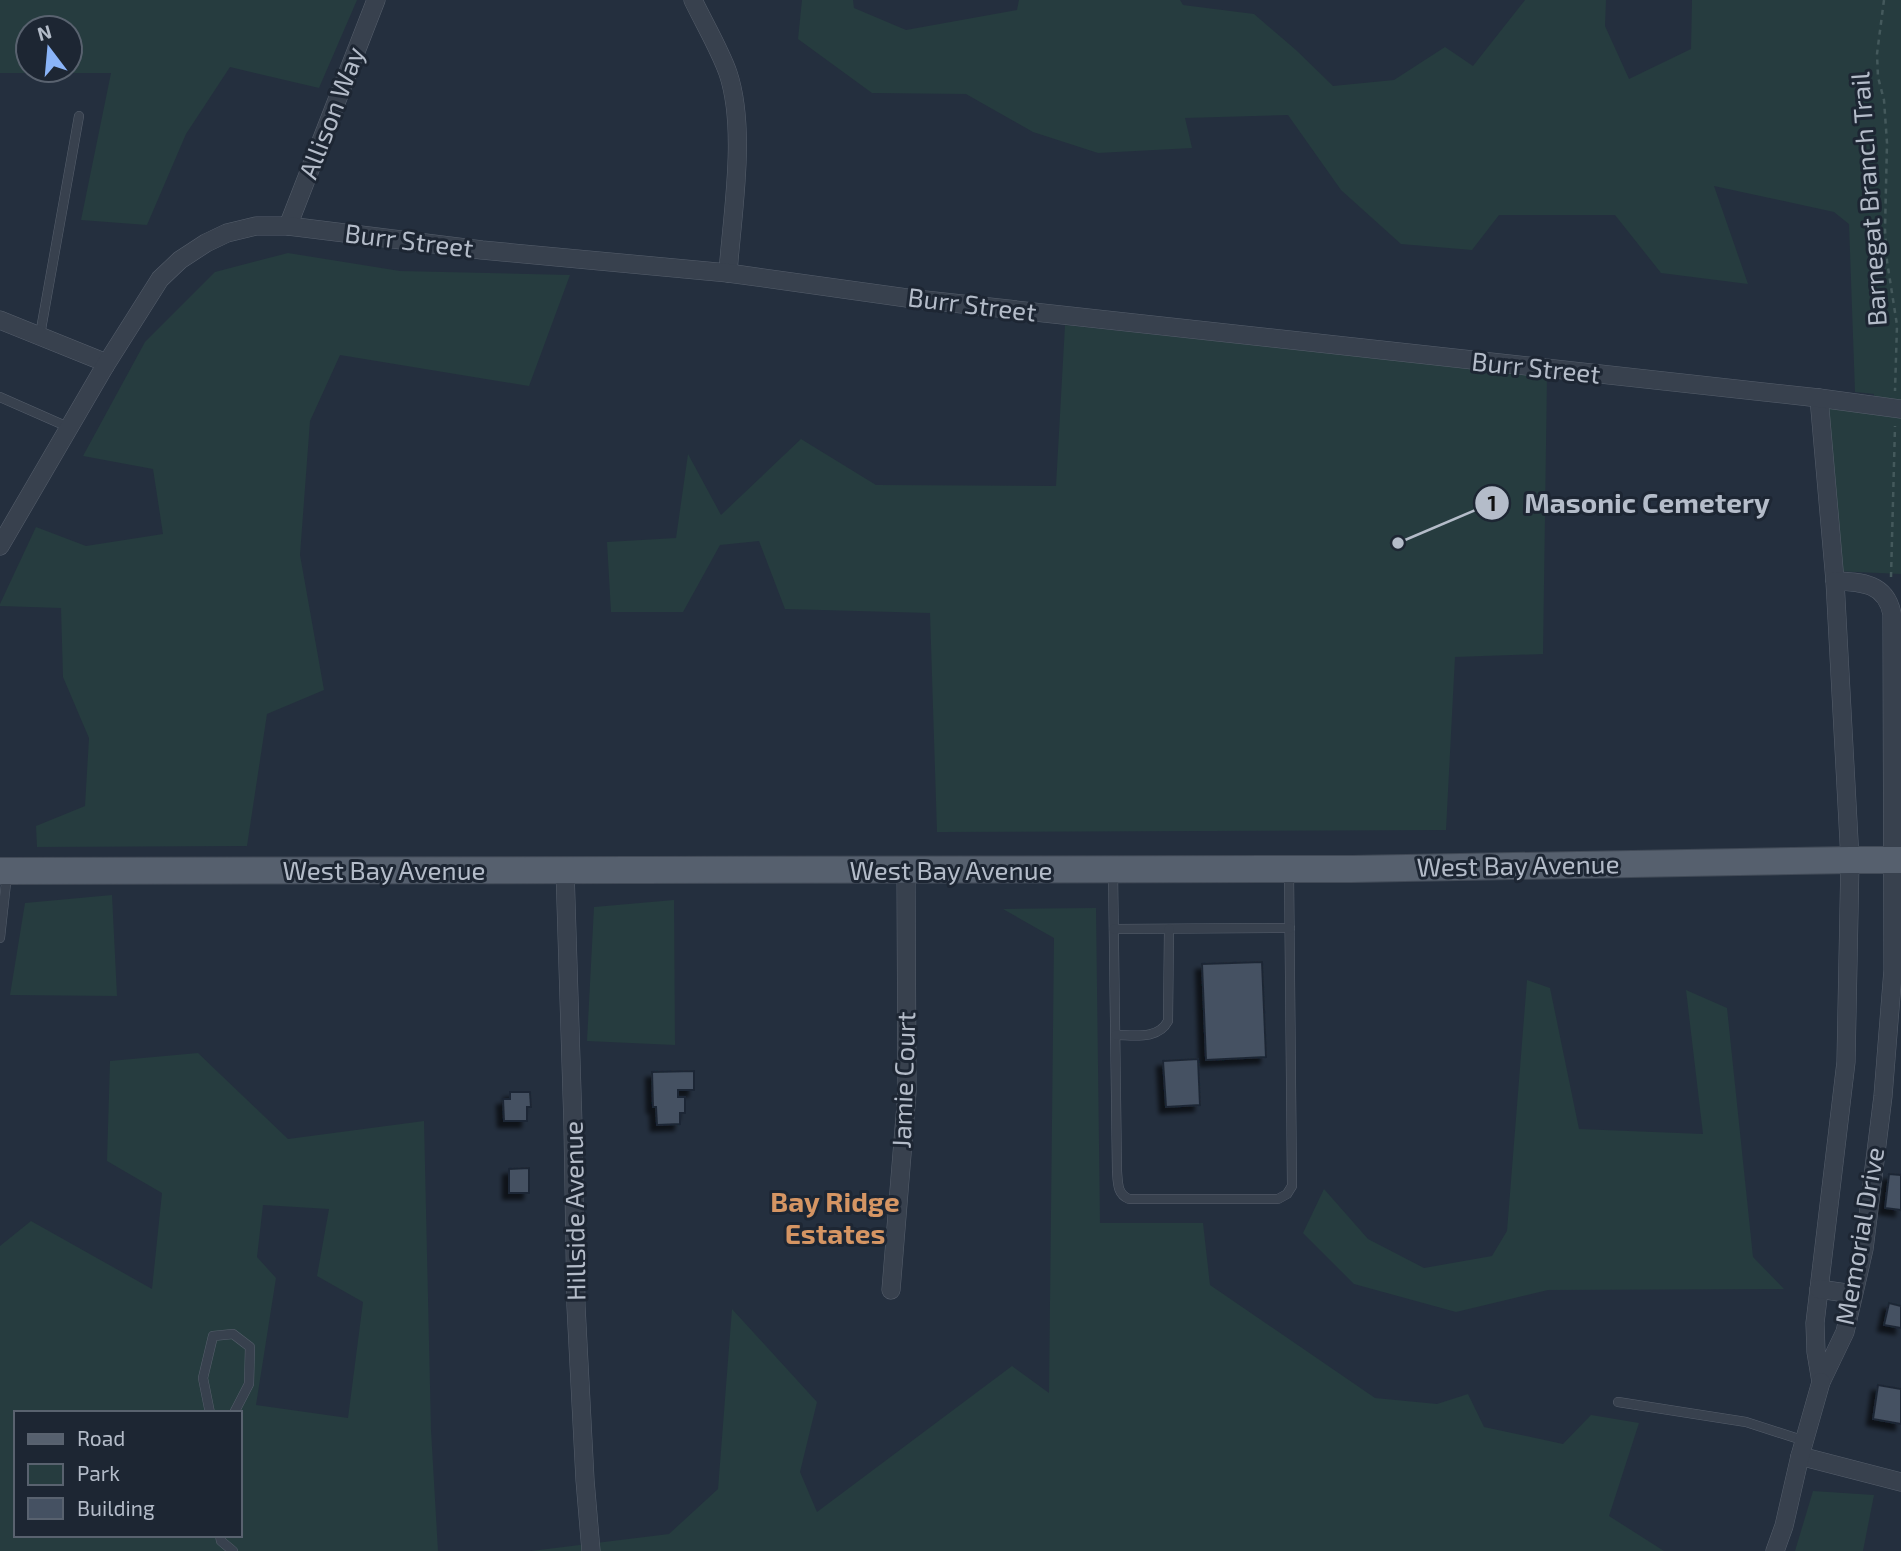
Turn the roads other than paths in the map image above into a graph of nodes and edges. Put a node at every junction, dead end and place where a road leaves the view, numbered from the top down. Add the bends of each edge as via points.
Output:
1 (376, 0) edge
2 (693, 0) edge
3 (79, 116) dead end
4 (288, 226) junction
5 (728, 273) junction
6 (0, 320) edge
7 (40, 335) junction
8 (105, 366) junction
9 (0, 397) edge
10 (1819, 398) junction
11 (1897, 409) edge
12 (68, 427) junction
13 (0, 546) edge
14 (1835, 580) junction
15 (1850, 860) junction
16 (1897, 860) edge
17 (1289, 869) junction
18 (565, 870) junction
19 (1113, 870) junction
20 (4, 871) edge
21 (906, 871) junction
22 (1290, 928) junction
23 (1114, 929) junction
24 (1169, 929) junction
25 (0, 938) edge
26 (1116, 1035) junction
27 (1819, 1289) junction
28 (891, 1290) dead end
29 (1853, 1294) junction
30 (1821, 1382) junction
31 (1618, 1402) dead end
32 (210, 1411) edge
33 (235, 1411) edge
34 (1802, 1449) junction
35 (1901, 1482) edge
36 (220, 1537) edge
37 (233, 1551) edge
38 (591, 1551) edge
39 (1775, 1551) edge

1 - 4 street, Allison Way
2 - 5 street via 728,73 736,109
3 - 7 lane
4 - 5 street, Burr Street
4 - 8 street, Burr Street via 257,226 227,233 180,260 160,279
5 - 10 street, Burr Street via 907,298
6 - 7 street
7 - 8 street
8 - 12 street, Burr Street
9 - 12 lane
10 - 11 street, Burr Street
10 - 14 street, Memorial Drive
12 - 13 street, Burr Street
14 - 15 street, Memorial Drive
14 - 16 street, Memorial Drive via 1875,587 1885,596 1892,614
15 - 16 main road, West Bay Avenue
15 - 17 main road, West Bay Avenue
15 - 27 street, Memorial Drive via 1846,1062
16 - 29 street, Memorial Drive via 1883,1096 1864,1249
17 - 19 main road, West Bay Avenue
17 - 22 lane
18 - 20 main road, West Bay Avenue
18 - 21 main road, West Bay Avenue
18 - 38 street, Hillside Avenue via 576,1307
19 - 21 main road, West Bay Avenue
19 - 23 lane
20 - 25 lane
21 - 28 street, Jamie Court via 907,1093
22 - 24 lane
22 - 26 lane via 1292,1186 1283,1197 1122,1196 1118,1185
23 - 24 lane
23 - 26 lane
24 - 26 lane via 1170,1010 1165,1028 1156,1033
27 - 29 street
27 - 30 street, Memorial Drive via 1815,1323
29 - 30 street, Memorial Drive via 1845,1332
30 - 34 street, Memorial Drive
31 - 34 lane via 1746,1422
32 - 33 lane via 203,1378 213,1336 233,1334 250,1347 249,1384
34 - 35 street
34 - 39 street, Memorial Drive
36 - 37 lane

